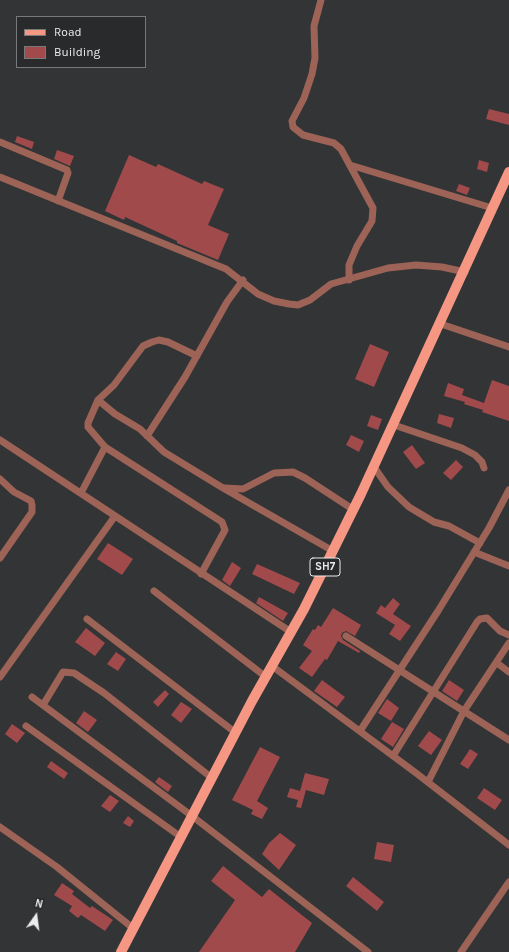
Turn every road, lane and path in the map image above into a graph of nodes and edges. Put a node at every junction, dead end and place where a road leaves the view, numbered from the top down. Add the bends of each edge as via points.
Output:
1 (321, 0) edge
2 (0, 142) edge
3 (350, 165) junction
4 (509, 172) edge
5 (0, 177) edge
6 (58, 201) junction
7 (492, 208) junction
8 (465, 272) junction
9 (243, 280) junction
10 (349, 280) junction
11 (441, 324) junction
12 (509, 347) edge
13 (197, 356) junction
14 (98, 400) junction
15 (394, 425) junction
16 (148, 436) junction
17 (0, 440) edge
18 (105, 448) junction
19 (374, 467) junction
20 (484, 468) dead end
21 (0, 479) edge
22 (223, 488) junction
23 (509, 490) edge
24 (80, 493) junction
25 (354, 510) junction
26 (115, 516) junction
27 (480, 543) junction
28 (9, 544) junction
29 (0, 545) edge
30 (334, 551) junction
31 (474, 552) junction
32 (0, 558) edge
33 (509, 566) edge
34 (201, 574) junction
35 (154, 591) dead end
36 (87, 620) dead end
37 (291, 632) junction
38 (509, 635) edge
39 (346, 636) dead end
40 (509, 643) edge
41 (497, 662) junction
42 (272, 666) junction
43 (401, 671) junction
44 (509, 672) edge
45 (266, 677) junction
46 (0, 678) edge
47 (434, 692) junction
48 (32, 697) dead end
49 (43, 705) junction
50 (464, 711) junction
51 (26, 726) dead end
52 (360, 731) junction
53 (236, 733) junction
54 (509, 740) edge
55 (393, 756) junction
56 (212, 778) junction
57 (428, 782) junction
58 (192, 816) junction
59 (0, 827) edge
60 (181, 837) junction
61 (509, 845) edge
62 (509, 882) edge
63 (134, 928) junction
64 (121, 952) edge
65 (368, 952) edge
66 (461, 952) edge

1 - 3 street via 314,26 314,66 304,98 294,113 293,127 303,136 334,143 341,149
2 - 6 street via 67,170
3 - 7 street
3 - 10 street via 373,208 374,215 349,265
4 - 7 main road, SH7
5 - 6 street
6 - 9 street via 212,263
7 - 8 main road, SH7
8 - 10 street via 416,265 388,268
8 - 11 main road, SH7
9 - 10 street via 266,298 298,305 310,300 331,284
9 - 13 street via 227,302
11 - 12 street
11 - 15 main road, SH7
13 - 14 street via 159,340 143,346 114,385
13 - 16 street
14 - 16 street
14 - 18 street via 88,427
15 - 19 main road, SH7
15 - 20 street via 462,448 475,455
16 - 22 street via 164,452
17 - 24 street
18 - 24 street
18 - 34 street via 222,522 225,530
19 - 25 main road, SH7
19 - 27 street via 388,487 409,507 434,522 450,526
21 - 28 street via 14,492 31,501 32,505 32,512
22 - 25 street via 242,489 274,473 293,472
22 - 30 street
23 - 27 street
24 - 26 street
25 - 30 main road, SH7
26 - 34 street
26 - 46 street
27 - 31 street
28 - 29 street
28 - 32 street
30 - 37 main road, SH7
31 - 33 street
31 - 43 street
34 - 37 street
35 - 45 street
36 - 53 street
37 - 42 main road, SH7
38 - 47 street via 500,631 486,618 480,619
39 - 43 street
40 - 41 street
41 - 44 street
41 - 50 street
42 - 45 main road, SH7
42 - 52 street
43 - 47 street
43 - 52 street
45 - 53 main road, SH7
47 - 50 street
47 - 55 street
48 - 49 street
49 - 56 street via 63,672 74,673 104,693
49 - 58 street
50 - 54 street
50 - 57 street
51 - 60 street
52 - 55 street
53 - 56 main road, SH7
55 - 57 street
56 - 58 main road, SH7
57 - 61 street
58 - 60 main road, SH7
58 - 65 street
59 - 63 street
60 - 63 main road, SH7
62 - 66 street
63 - 64 main road, SH7

